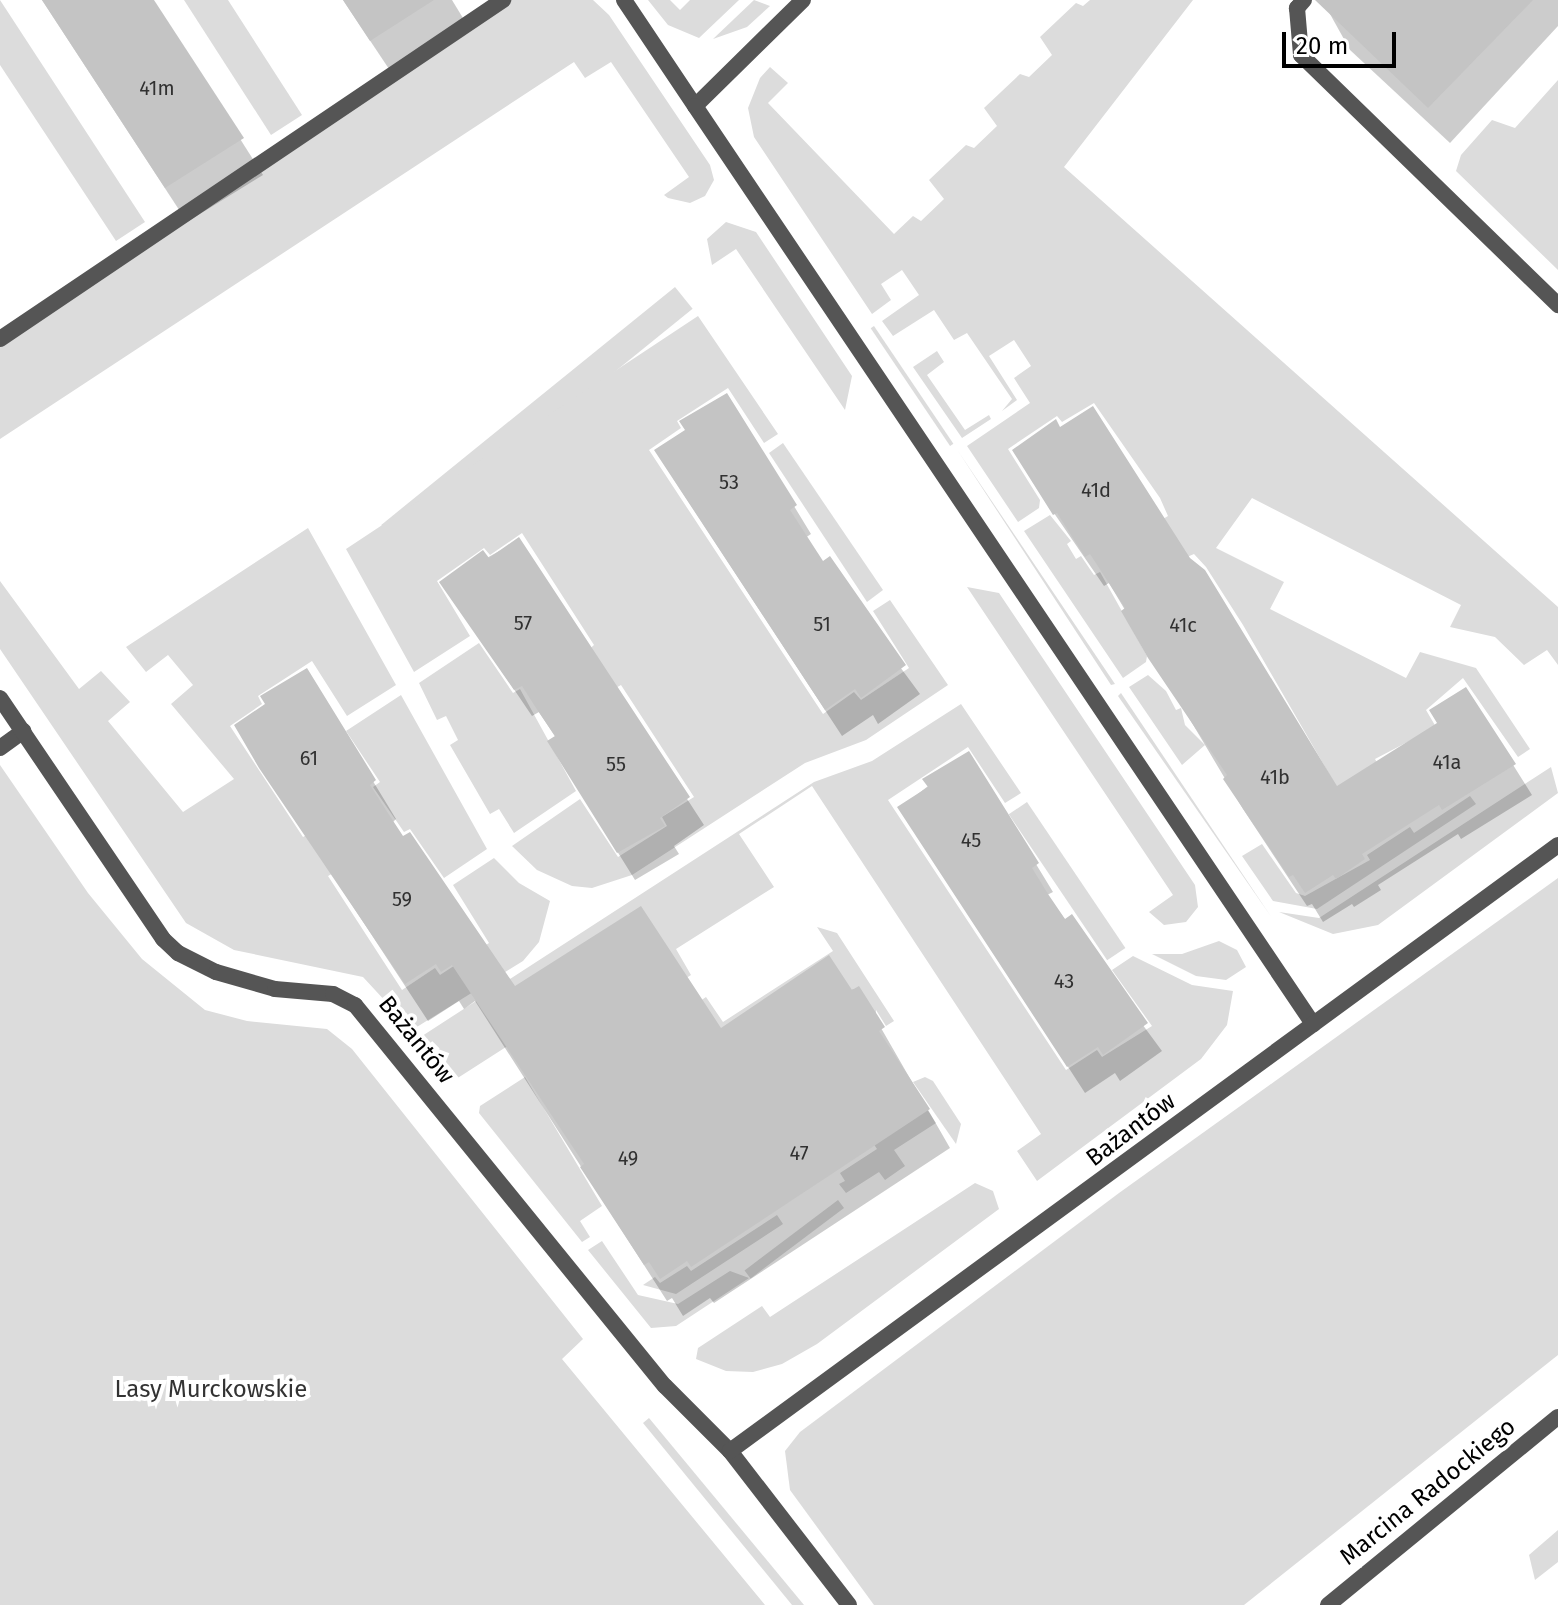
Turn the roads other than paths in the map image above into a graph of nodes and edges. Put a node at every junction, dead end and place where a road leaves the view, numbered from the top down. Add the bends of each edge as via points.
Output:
1 (503, 0) edge
2 (624, 0) edge
3 (803, 0) edge
4 (1304, 0) edge
5 (695, 106) junction
6 (1558, 305) edge
7 (0, 339) edge
8 (0, 698) edge
9 (23, 731) junction
10 (0, 748) edge
11 (1558, 845) edge
12 (1313, 1024) junction
13 (1558, 1417) edge
14 (730, 1451) junction
15 (849, 1605) edge
16 (1328, 1605) edge

1 - 7 street
2 - 5 street
3 - 5 street
4 - 6 street via 1297,8 1301,55
5 - 12 street
8 - 9 street, Bażantów
9 - 10 street
9 - 14 street, Bażantów via 149,921 178,953 216,972 275,989 333,994 370,1019 665,1386
11 - 12 street, Bażantów
12 - 14 street, Bażantów
13 - 16 street, Marcina Radockiego
14 - 15 street, Bażantów

